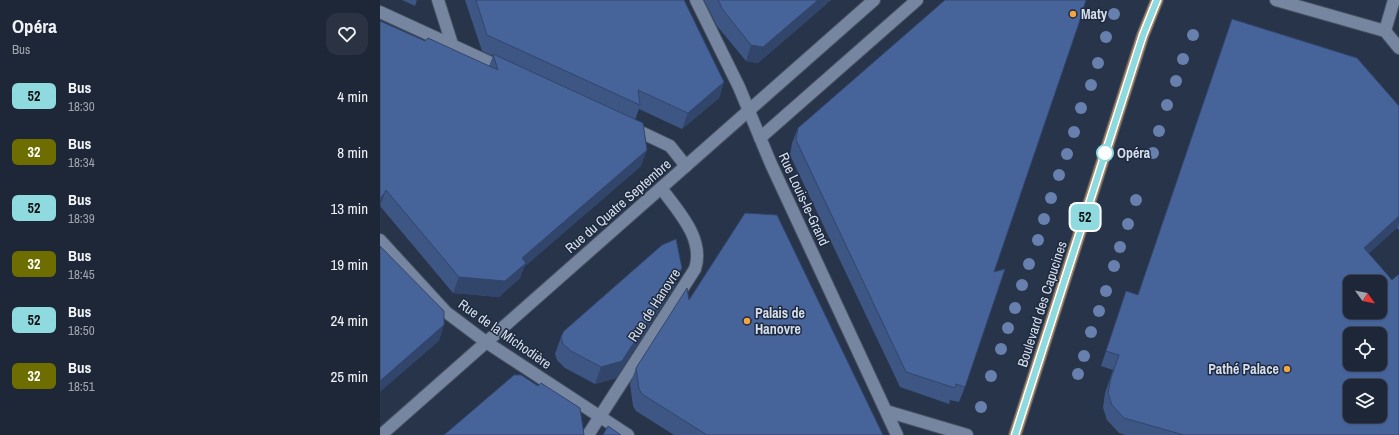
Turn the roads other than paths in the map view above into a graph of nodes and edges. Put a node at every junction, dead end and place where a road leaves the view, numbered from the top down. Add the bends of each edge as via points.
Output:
1 (438, 0) edge
2 (696, 0) edge
3 (874, 0) edge
4 (917, 0) edge
5 (1157, 0) edge
6 (1276, 0) edge
7 (1394, 0) edge
8 (380, 12) edge
9 (1385, 31) junction
10 (452, 44) junction
11 (1399, 48) edge
12 (512, 73) edge
13 (748, 111) junction
14 (620, 123) edge
15 (760, 138) junction
16 (686, 166) junction
17 (661, 188) junction
18 (380, 240) edge
19 (486, 342) junction
20 (886, 410) junction
21 (600, 416) junction
22 (381, 435) edge
23 (588, 435) edge
24 (628, 435) edge
25 (896, 435) edge
26 (967, 435) edge
27 (1015, 435) edge

1 - 10 street
2 - 13 street, Rue Louis-le-Grand via 739,87
3 - 13 street, Rue du Quatre Septembre
4 - 15 street
5 - 27 main road, Boulevard des Capucines via 1143,35
6 - 9 street
7 - 9 street
8 - 10 street
9 - 11 street
10 - 12 street
13 - 15 street, Rue Louis-le-Grand
13 - 16 street, Rue du Quatre Septembre
14 - 16 street via 670,146
15 - 20 street, Rue Louis-le-Grand
16 - 17 street, Rue du Quatre Septembre
17 - 19 street, Rue du Quatre Septembre
17 - 21 street, Rue de Hanovre via 690,229 698,260 695,269
18 - 19 street, Rue de la Michodière via 446,312
19 - 21 street, Rue de la Michodière
19 - 22 street, Rue du Quatre Septembre
20 - 25 street, Rue Louis-le-Grand
20 - 26 street
21 - 23 street, Rue de Hanovre
21 - 24 street, Rue de la Michodière

